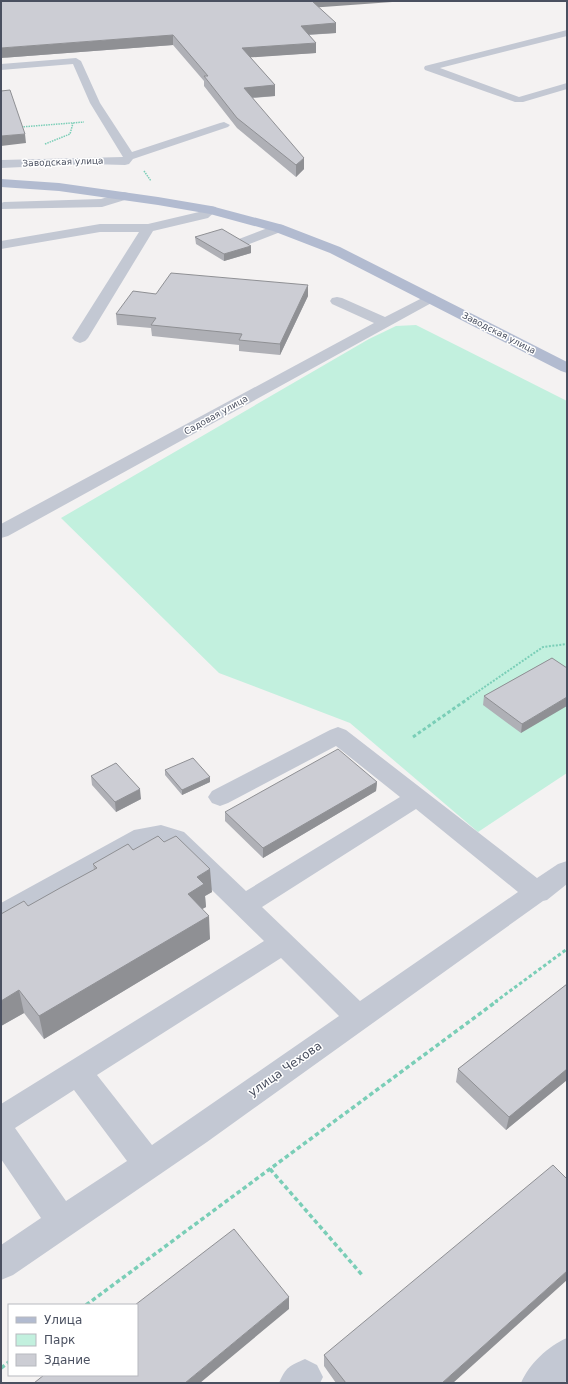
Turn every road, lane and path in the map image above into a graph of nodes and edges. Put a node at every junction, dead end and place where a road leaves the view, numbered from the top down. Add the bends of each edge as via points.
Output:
1 (567, 32) edge
2 (1, 67) edge
3 (567, 86) edge
4 (106, 120) junction
5 (74, 123) junction
6 (224, 125) dead end
7 (21, 127) edge
8 (32, 150) joint
9 (127, 159) junction
10 (113, 160) junction
11 (30, 163) junction
12 (1, 164) edge
13 (151, 181) dead end
14 (1, 183) edge
15 (124, 196) junction
16 (4, 206) dead end
17 (211, 210) junction
18 (148, 228) junction
19 (278, 228) junction
20 (244, 242) edge
21 (1, 245) edge
22 (430, 298) junction
23 (336, 301) dead end
24 (382, 327) junction
25 (80, 338) dead end
26 (567, 368) edge
27 (1, 532) edge
28 (567, 644) edge
29 (413, 737) dead end
30 (220, 797) dead end
31 (416, 798) junction
32 (567, 871) edge
33 (538, 893) junction
34 (244, 905) junction
35 (1, 915) edge
36 (283, 943) junction
37 (567, 949) edge
38 (358, 1017) junction
39 (77, 1072) junction
40 (1, 1120) edge
41 (1, 1133) edge
42 (148, 1164) junction
43 (270, 1169) junction
44 (62, 1222) junction
45 (1, 1264) edge
46 (363, 1276) dead end
47 (87, 1304) edge
48 (567, 1355) edge
49 (538, 1383) edge

1 - 3 street via 429,68 519,100
2 - 4 street via 76,61 95,103
4 - 5 path
4 - 9 street
5 - 7 path
5 - 8 path via 70,134
6 - 9 street
8 - 11 street
9 - 10 street, Заводская улица
10 - 11 street, Заводская улица
10 - 13 path via 144,171
11 - 12 street, Заводская улица
14 - 15 main road, Заводская улица via 59,187
15 - 16 street via 102,203
15 - 17 main road, Заводская улица
17 - 18 street via 203,215
17 - 19 main road, Заводская улица
18 - 21 street via 100,228
18 - 25 street
19 - 20 street
19 - 22 main road, Заводская улица via 335,250
22 - 24 street, Садовая улица
22 - 26 main road, Заводская улица
23 - 24 street
24 - 27 street, Садовая улица
28 - 29 path via 543,647
30 - 31 street via 338,735
31 - 33 street
31 - 34 street
32 - 33 street, улица Чехова
33 - 38 street, улица Чехова
34 - 35 street via 175,838 161,834 143,836
34 - 36 street
36 - 38 street
36 - 39 street
37 - 43 path
38 - 42 street, улица Чехова
39 - 40 street
39 - 42 street
41 - 44 street
42 - 44 street, улица Чехова
43 - 46 path
43 - 47 path
44 - 45 street, улица Чехова
48 - 49 street

